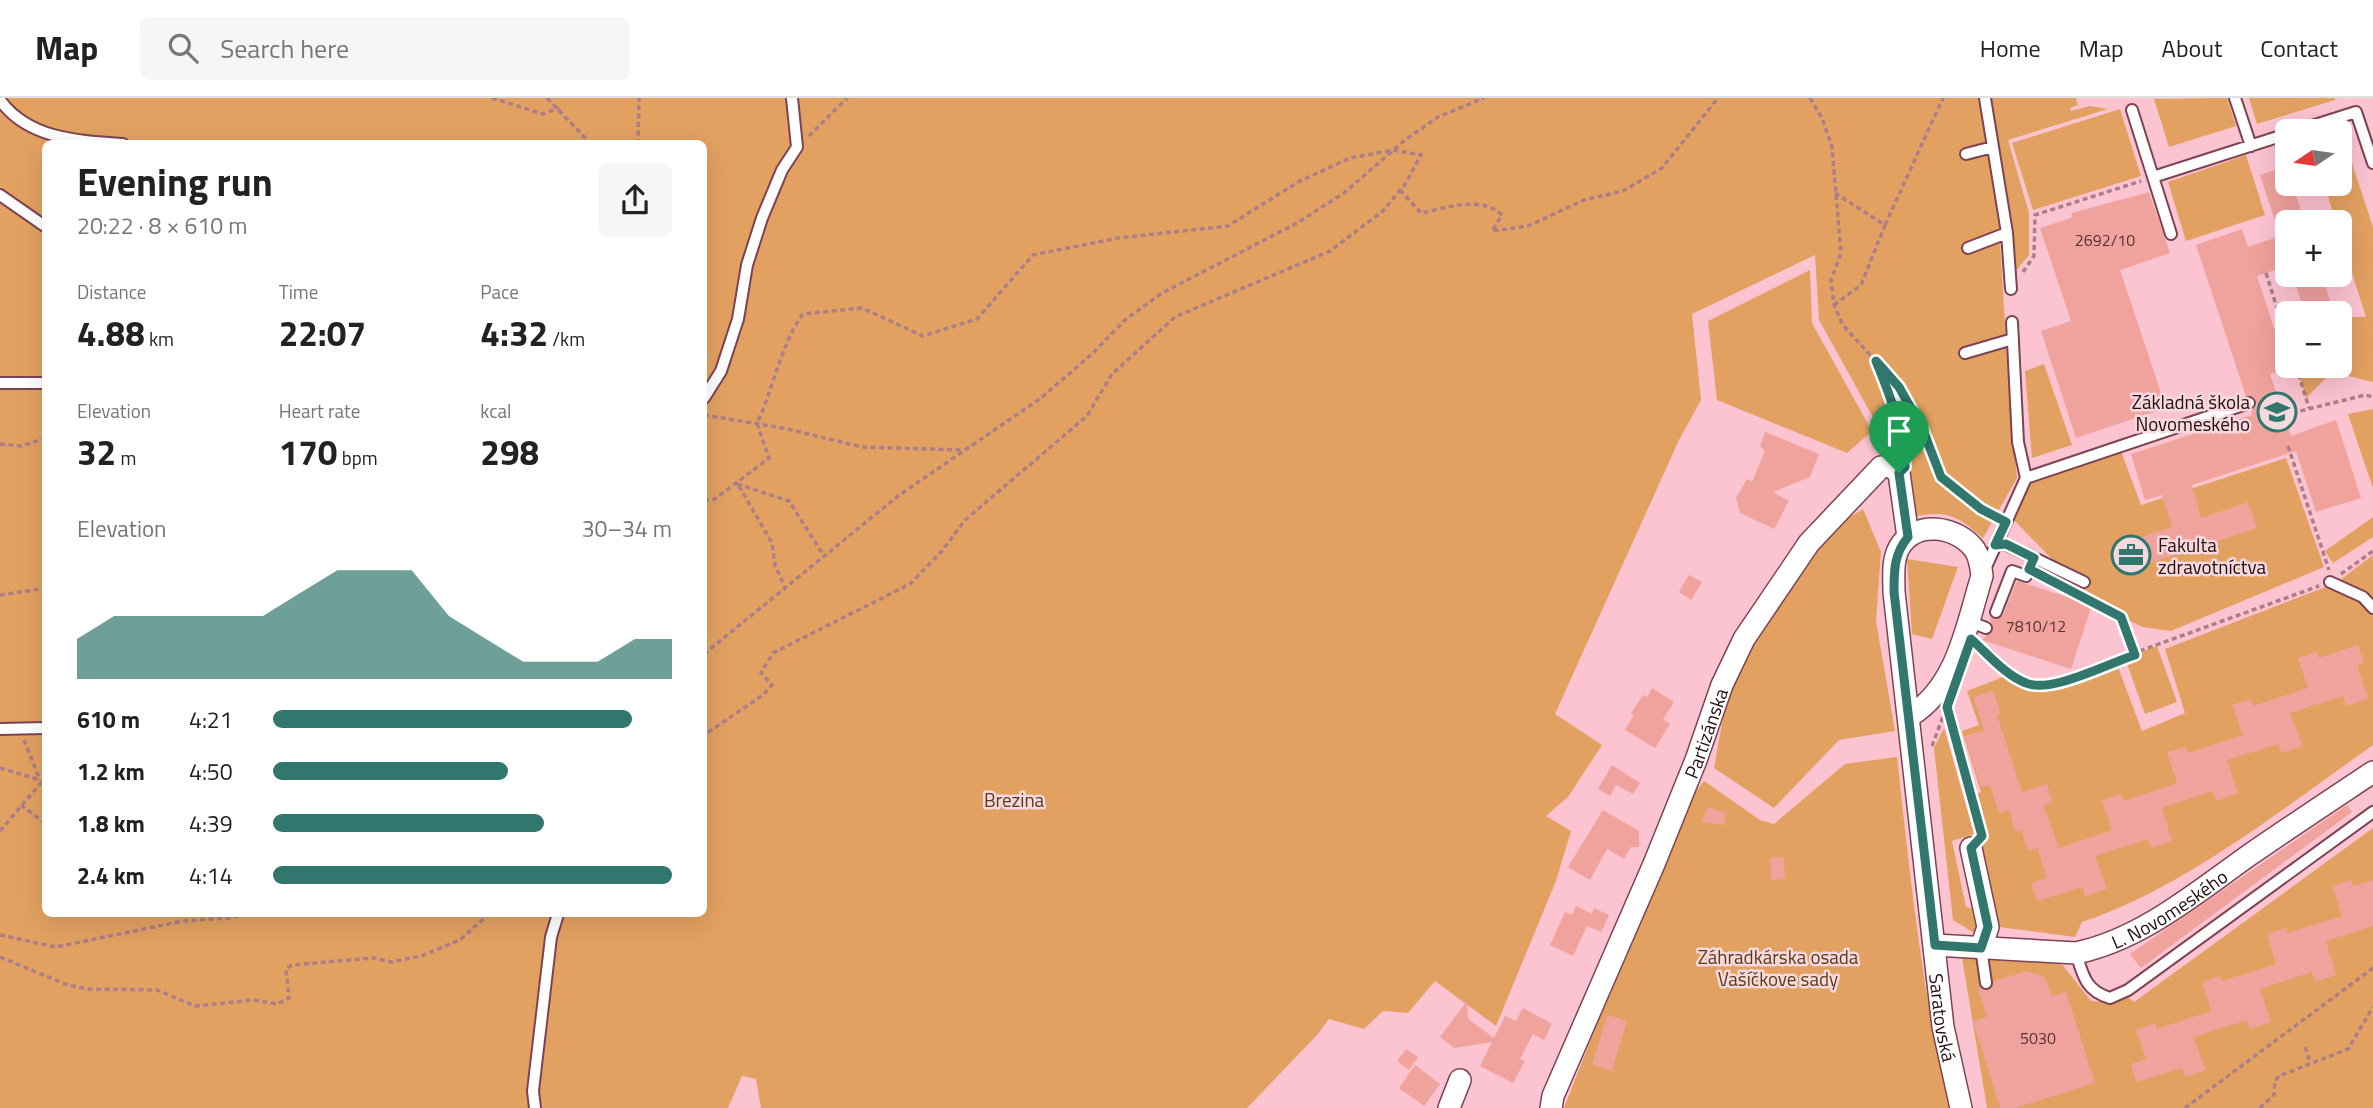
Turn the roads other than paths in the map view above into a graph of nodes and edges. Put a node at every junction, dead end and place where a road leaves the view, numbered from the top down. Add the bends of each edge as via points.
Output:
1 (793, 98) edge
2 (1985, 98) edge
3 (2235, 98) edge
4 (0, 100) edge
5 (2132, 110) dead end
6 (2334, 119) edge
7 (2275, 138) edge
8 (90, 140) edge
9 (2251, 146) junction
10 (1993, 147) junction
11 (1966, 154) dead end
12 (2373, 163) edge
13 (2148, 179) junction
14 (0, 195) edge
15 (42, 224) edge
16 (2007, 233) junction
17 (2171, 234) dead end
18 (1968, 248) dead end
19 (2011, 289) dead end
20 (2012, 322) dead end
21 (2013, 338) junction
22 (1965, 353) dead end
23 (0, 383) edge
24 (42, 383) edge
25 (707, 393) edge
26 (2249, 403) dead end
27 (2026, 478) junction
28 (1908, 537) junction
29 (1995, 545) junction
30 (2034, 558) junction
31 (1982, 576) junction
32 (2084, 582) dead end
33 (2330, 582) road end
34 (2373, 608) edge
35 (1996, 612) dead end
36 (1910, 716) junction
37 (42, 728) edge
38 (0, 729) edge
39 (2373, 772) edge
40 (2373, 812) edge
41 (1971, 848) road end
42 (557, 917) edge
43 (1935, 945) junction
44 (1981, 948) junction
45 (2076, 953) junction
46 (1986, 983) dead end
47 (1460, 1080) dead end
48 (535, 1108) edge
49 (1449, 1108) edge
50 (1551, 1108) edge
51 (1961, 1108) edge

1 - 25 lane via 797,147 762,218 747,265 738,319 720,372
2 - 10 lane
3 - 9 lane
4 - 8 lane via 29,128
5 - 13 lane
6 - 12 lane via 2356,112
7 - 9 lane
9 - 13 lane
10 - 11 lane
10 - 16 lane
13 - 17 lane
14 - 15 lane
16 - 18 lane
16 - 19 lane
20 - 21 lane
21 - 22 lane
21 - 27 lane via 2018,442
23 - 24 lane
26 - 27 lane
27 - 29 lane
28 - 31 street via 1921,530 1955,534 1974,548
28 - 36 street, Saratovská via 1894,562 1894,592
28 - 50 street, Partizánska via 1899,473 1889,467 1875,471 1809,543 1744,639
29 - 30 lane via 2006,544
29 - 31 lane
30 - 32 lane
30 - 35 lane via 2026,576 2012,570
31 - 36 street via 1977,624 1950,677 1928,704
33 - 34 lane via 2363,597
36 - 43 street, Saratovská
37 - 38 lane
39 - 45 street, L. Novomeského via 2189,898 2117,941
40 - 45 lane via 2119,994 2110,998 2094,994 2084,981
41 - 44 street via 1988,927
42 - 48 lane via 533,1091
43 - 44 street, L. Novomeského
43 - 51 street, Saratovská via 1943,1027
44 - 45 street, L. Novomeského
44 - 46 lane
47 - 49 street

